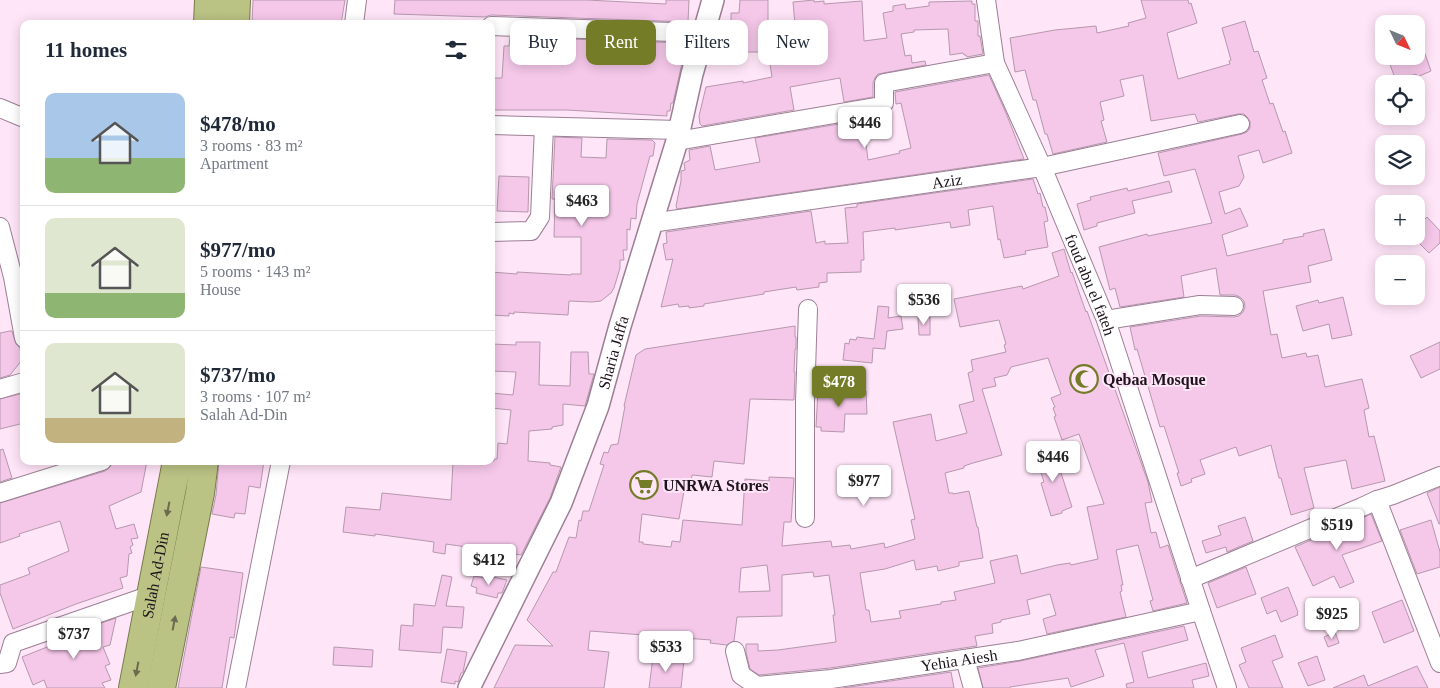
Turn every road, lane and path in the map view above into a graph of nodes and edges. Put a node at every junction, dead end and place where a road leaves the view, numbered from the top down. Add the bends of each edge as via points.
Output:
1 (209, 0) edge
2 (236, 0) edge
3 (357, 0) edge
4 (713, 0) edge
5 (986, 0) edge
6 (208, 20) edge
7 (234, 20) edge
8 (354, 20) edge
9 (707, 20) edge
10 (495, 26) edge
11 (666, 32) edge
12 (995, 63) junction
13 (695, 65) edge
14 (0, 108) edge
15 (20, 116) edge
16 (495, 124) edge
17 (1240, 124) dead end
18 (544, 127) junction
19 (678, 136) junction
20 (1042, 167) junction
21 (651, 223) junction
22 (0, 227) edge
23 (495, 232) edge
24 (12, 277) edge
25 (1234, 306) dead end
26 (808, 310) dead end
27 (20, 318) edge
28 (1106, 320) junction
29 (20, 383) edge
30 (0, 389) edge
31 (89, 465) edge
32 (176, 465) edge
33 (204, 465) edge
34 (280, 465) edge
35 (1440, 476) edge
36 (0, 493) edge
37 (1377, 500) junction
38 (805, 518) dead end
39 (1190, 579) junction
40 (151, 596) junction
41 (1200, 611) junction
42 (735, 651) dead end
43 (965, 660) junction
44 (1440, 663) edge
45 (0, 664) edge
46 (133, 688) edge
47 (161, 688) edge
48 (236, 688) edge
49 (468, 688) edge
50 (973, 688) edge
51 (1227, 688) edge

1 - 6 highway
2 - 7 highway
3 - 8 street
4 - 9 street, Sharia Jaffa
5 - 12 street, foud abu el fateh
10 - 11 street
12 - 19 street via 884,83 884,103 881,106
12 - 20 street, foud abu el fateh
13 - 19 street, Sharia Jaffa
14 - 15 street
16 - 18 street
17 - 20 street, Aziz
18 - 19 street
18 - 23 street via 540,218 531,231
19 - 21 street, Sharia Jaffa
20 - 21 street, Aziz
20 - 28 street, foud abu el fateh
21 - 49 street, Sharia Jaffa via 598,406 561,503
22 - 24 street
24 - 27 street
25 - 28 street via 1200,305
26 - 38 street
28 - 39 street, foud abu el fateh
29 - 30 street
31 - 36 street
32 -> 40 highway, Salah Ad-Din
47 -> 33 highway, Salah Ad-Din
34 - 48 street
35 - 37 street
37 - 39 street
37 - 44 street
39 - 41 street, foud abu el fateh
40 - 45 street via 13,643 7,662
40 -> 46 highway, Salah Ad-Din
41 - 43 street, Yehia Aiesh
41 - 51 street, foud abu el fateh
42 - 43 street, Yehia Aiesh via 740,675 757,686
43 - 50 street

